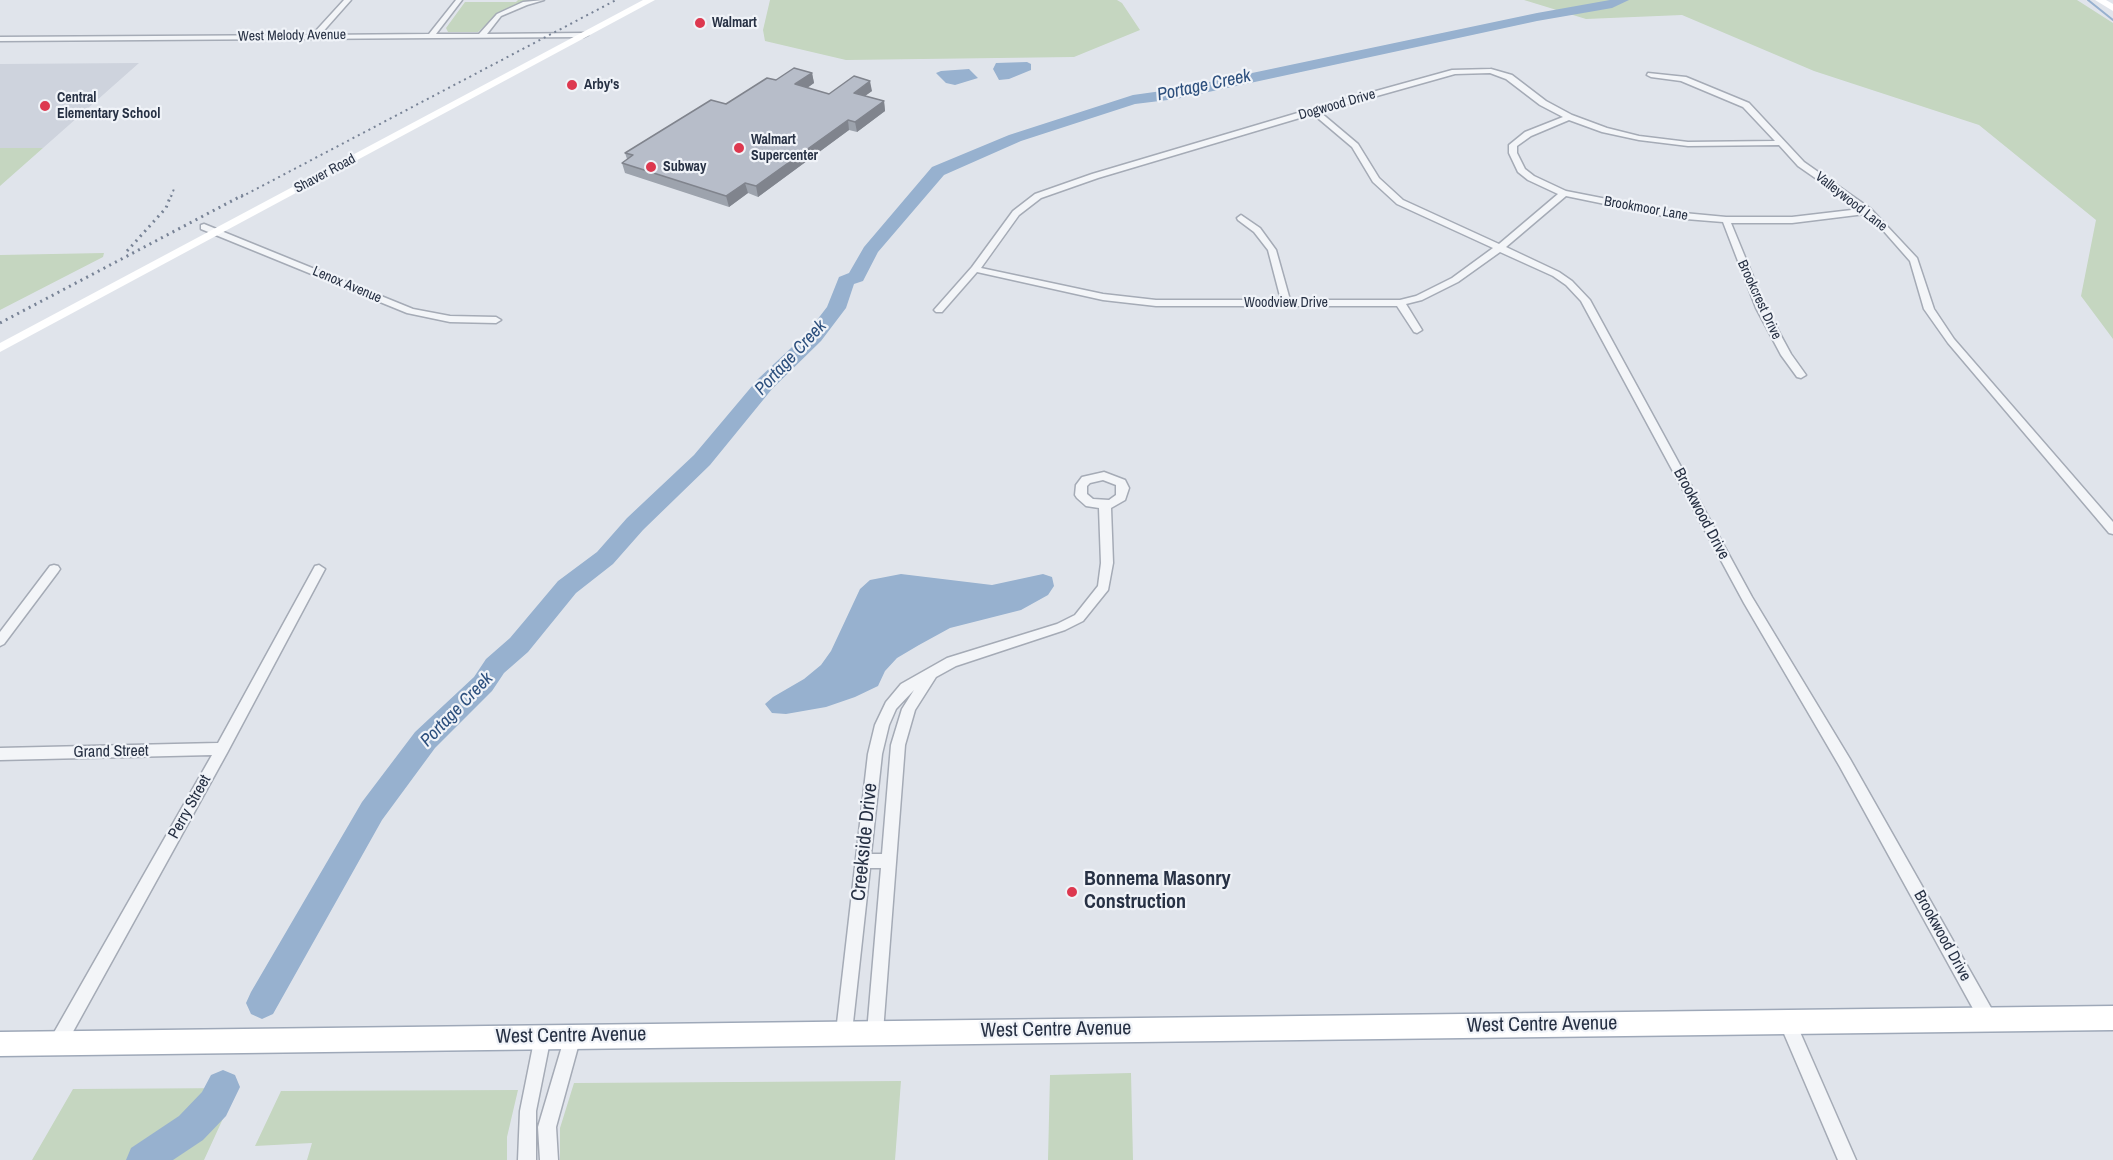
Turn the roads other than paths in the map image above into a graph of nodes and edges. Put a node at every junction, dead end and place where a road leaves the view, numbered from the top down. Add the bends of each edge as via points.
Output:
1 (348, 0) edge
2 (459, 0) edge
3 (541, 0) edge
4 (634, 0) edge
5 (650, 0) edge
6 (2100, 0) edge
7 (2113, 8) edge
8 (432, 35) junction
9 (482, 35) junction
10 (567, 35) junction
11 (584, 35) junction
12 (315, 36) junction
13 (0, 39) edge
14 (1651, 75) dead end
15 (1314, 111) junction
16 (1569, 117) junction
17 (1780, 143) junction
18 (1564, 193) junction
19 (1868, 211) junction
20 (1241, 218) dead end
21 (1726, 220) junction
22 (204, 227) junction
23 (217, 232) junction
24 (1501, 247) junction
25 (975, 269) junction
26 (1286, 303) junction
27 (1400, 303) junction
28 (939, 310) dead end
29 (496, 320) dead end
30 (1417, 330) dead end
31 (0, 335) edge
32 (0, 348) edge
33 (1801, 375) dead end
34 (1105, 505) dead end
35 (2113, 530) edge
36 (54, 569) dead end
37 (319, 569) dead end
38 (0, 641) edge
39 (931, 674) junction
40 (222, 749) junction
41 (0, 754) edge
42 (874, 762) junction
43 (896, 762) junction
44 (863, 861) junction
45 (889, 861) junction
46 (2113, 1018) edge
47 (1988, 1019) junction
48 (1787, 1022) junction
49 (844, 1032) junction
50 (875, 1032) junction
51 (543, 1036) junction
52 (573, 1036) junction
53 (58, 1042) junction
54 (0, 1044) edge
55 (527, 1160) edge
56 (549, 1160) edge
57 (1847, 1160) edge

1 - 12 street
2 - 8 street
3 - 9 street via 500,15
4 - 10 main road, Shaver Road
5 - 11 main road, Shaver Road
6 - 7 main road
8 - 9 street, West Melody Avenue
8 - 12 street, West Melody Avenue
9 - 10 street, West Melody Avenue
10 - 11 street, West Melody Avenue
10 - 22 main road, Shaver Road
11 - 23 main road, Shaver Road
12 - 13 street, West Melody Avenue
14 - 17 street, Valleywood Lane via 1683,79 1739,101
15 - 16 street, Dogwood Drive via 1446,74 1479,70 1509,77
15 - 24 street, Brookwood Drive via 1356,146 1376,180 1400,202
15 - 25 street, Dogwood Drive via 1038,196 1016,213
16 - 17 street, Dogwood Drive via 1653,141
16 - 18 street, Brookmoor Lane via 1528,134 1513,145 1521,170
17 - 19 street, Valleywood Lane via 1802,164
18 - 21 street, Brookmoor Lane via 1673,215
18 - 24 street, Woodview Drive
19 - 21 street, Brookmoor Lane via 1792,220
19 - 35 street, Valleywood Lane via 1914,260 1929,309 1951,341
20 - 26 street via 1257,230 1272,250
21 - 33 street, Brookcrest Drive via 1761,308
22 - 23 street, Lenox Avenue
22 - 31 main road, Shaver Road
23 - 29 street, Lenox Avenue via 410,311 450,319
23 - 32 main road, Shaver Road
24 - 27 street, Woodview Drive via 1443,287
24 - 47 street, Brookwood Drive via 1556,274 1585,300 1748,600 1845,763
25 - 26 street, Woodview Drive via 1132,301
25 - 28 street, Dogwood Drive
26 - 27 street, Woodview Drive
27 - 30 street
34 - 39 street, Creekside Drive via 1104,587 1079,618 951,662
36 - 38 street
37 - 40 street, Perry Street
39 - 42 street, Creekside Drive via 906,688 891,706 882,725
39 - 43 street, Creekside Drive via 902,726
40 - 41 street, Grand Street
40 - 53 street, Perry Street
42 - 43 street
42 - 44 street, Creekside Drive
43 - 45 street, Creekside Drive
44 - 45 street
44 - 49 street, Creekside Drive
45 - 50 street, Creekside Drive
46 - 47 main road, West Centre Avenue
47 - 48 main road, West Centre Avenue
48 - 50 main road, West Centre Avenue
48 - 57 street
49 - 50 main road, West Centre Avenue
49 - 52 main road, West Centre Avenue
51 - 52 main road, West Centre Avenue
51 - 53 main road, West Centre Avenue
51 - 55 street via 528,1111
52 - 56 street via 547,1127
53 - 54 main road, West Centre Avenue

